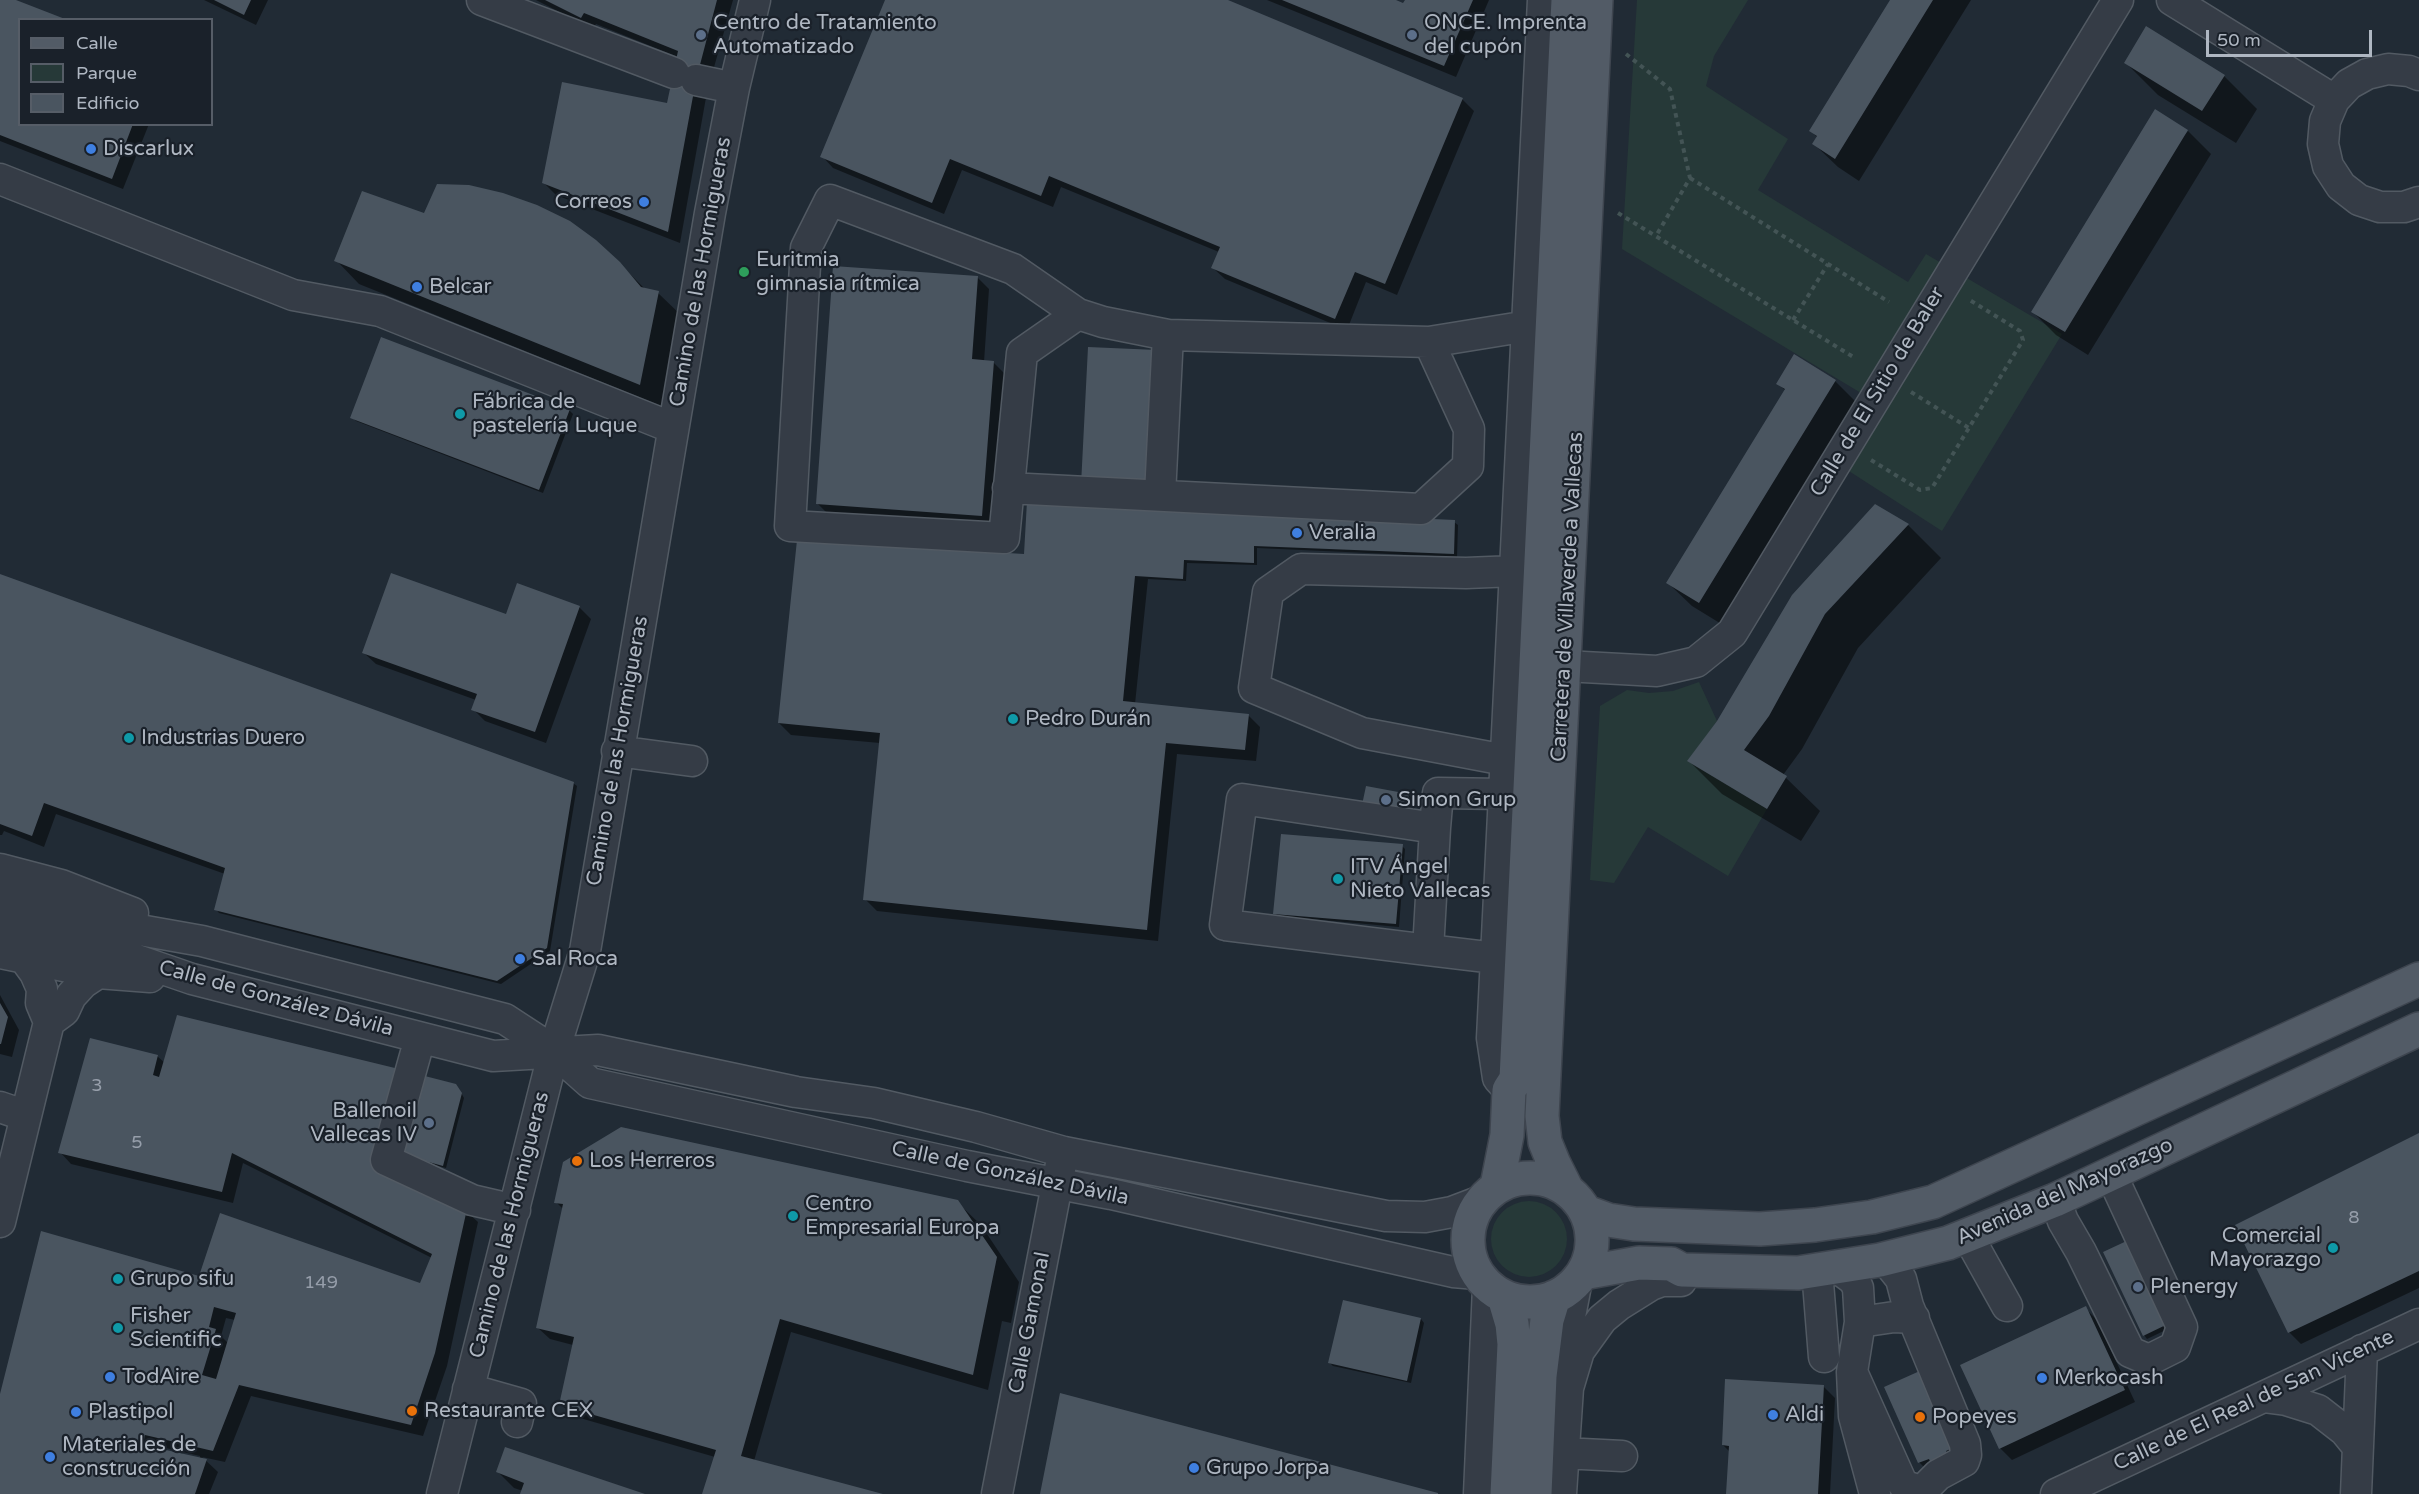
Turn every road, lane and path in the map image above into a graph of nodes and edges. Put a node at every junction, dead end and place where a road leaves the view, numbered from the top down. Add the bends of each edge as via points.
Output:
1 (482, 0) edge
2 (755, 0) edge
3 (1543, 0) edge
4 (1568, 0) edge
5 (1596, 0) edge
6 (2118, 0) edge
7 (2172, 0) edge
8 (1626, 54) dead end
9 (2419, 75) edge
10 (734, 88) junction
11 (2334, 100) junction
12 (1690, 178) junction
13 (0, 179) edge
14 (2419, 202) edge
15 (1618, 213) dead end
16 (1656, 236) junction
17 (1828, 264) junction
18 (1968, 299) dead end
19 (1889, 302) dead end
20 (1078, 314) junction
21 (1793, 320) junction
22 (1528, 326) junction
23 (1168, 335) junction
24 (1429, 342) junction
25 (1856, 358) dead end
26 (1911, 392) dead end
27 (673, 428) junction
28 (1969, 428) junction
29 (1870, 460) dead end
30 (1008, 488) junction
31 (1160, 495) junction
32 (1515, 571) junction
33 (1565, 666) junction
34 (617, 751) junction
35 (1505, 760) junction
36 (692, 761) dead end
37 (1504, 794) junction
38 (1436, 828) junction
39 (0, 869) edge
40 (0, 897) edge
41 (0, 924) edge
42 (202, 941) junction
43 (1428, 950) junction
44 (12, 956) edge
45 (1495, 958) junction
46 (98, 974) junction
47 (2419, 979) edge
48 (192, 980) junction
49 (50, 1022) junction
50 (2419, 1029) edge
51 (420, 1038) junction
52 (554, 1051) junction
53 (1509, 1090) junction
54 (13, 1112) edge
55 (1064, 1152) junction
56 (2111, 1174) junction
57 (1057, 1185) junction
58 (1489, 1193) junction
59 (2055, 1200) junction
60 (1576, 1201) junction
61 (515, 1210) junction
62 (0, 1222) edge
63 (1968, 1236) junction
64 (1880, 1260) junction
65 (1827, 1269) junction
66 (1681, 1281) dead end
67 (1571, 1283) junction
68 (1490, 1286) junction
69 (2007, 1306) dead end
70 (1914, 1318) junction
71 (2419, 1324) edge
72 (1856, 1348) junction
73 (2362, 1350) junction
74 (1824, 1357) dead end
75 (1568, 1388) junction
76 (468, 1389) junction
77 (2263, 1397) junction
78 (517, 1422) dead end
79 (2358, 1446) junction
80 (1563, 1452) junction
81 (1622, 1456) dead end
82 (442, 1494) edge
83 (997, 1494) edge
84 (1479, 1494) edge
85 (1507, 1494) edge
86 (1534, 1494) edge
87 (1561, 1494) edge
88 (1875, 1494) edge
89 (2056, 1494) edge
90 (2356, 1494) edge

1 - 10 street via 685,77
2 - 10 street, Camino de las Hormigueras
3 - 22 street
4 - 53 main road, Carretera de Villaverde a Vallecas via 1516,1079
5 - 33 main road, Carretera de Villaverde a Vallecas
6 - 33 street, Calle de El Sitio de Baler via 1732,633 1696,662 1658,671
7 - 11 street
8 - 12 path via 1670,89
9 - 11 street via 2388,69 2367,74 2349,84
10 - 27 street, Camino de las Hormigueras
11 - 14 street via 2325,121 2323,144 2328,166 2341,186 2359,200 2380,207 2404,207
12 - 16 path
12 - 17 path
13 - 27 street via 293,295 380,311
15 - 16 path
16 - 21 path
17 - 19 path
17 - 21 path
18 - 28 path via 2020,331 2023,340
20 - 23 street
20 - 30 street via 1022,353
20 - 30 street via 1013,268 830,200 806,249 790,526 1005,538
21 - 25 path
22 - 24 street
22 - 32 street
23 - 24 street
23 - 31 street
24 - 31 street via 1469,429 1468,466 1421,509
26 - 28 path
27 - 34 street, Camino de las Hormigueras
28 - 29 path via 1932,488 1920,490
30 - 31 street
32 - 35 street
32 - 35 street via 1301,569 1268,592 1254,688 1362,733
33 - 60 main road, Carretera de Villaverde a Vallecas via 1542,1116 1545,1142
34 - 36 street
34 - 52 street, Camino de las Hormigueras via 585,951
35 - 37 street
37 - 38 street via 1438,793
37 - 45 street
38 - 43 street
38 - 43 street via 1242,800 1225,925
39 - 42 street, Calle de González Dávila via 61,885
40 - 42 street, Calle de González Dávila via 117,926
41 - 48 street, Calle de González Dávila via 125,956
42 - 52 street, Calle de González Dávila via 506,1019
43 - 45 street
44 - 46 street
44 - 49 street via 35,973 42,989 41,1003
45 - 53 street via 1493,1051 1498,1078
46 - 48 street
46 - 49 street via 83,983 64,1011
47 - 60 main road via 1933,1202 1872,1217 1788,1228 1634,1224 1608,1220
48 - 51 street, Calle de González Dávila
49 - 54 street
50 - 56 main road, Avenida del Mayorazgo
51 - 52 street, Calle de González Dávila via 493,1056
51 - 61 street via 386,1160 472,1200
52 - 55 street, Calle de González Dávila via 598,1050 796,1092 874,1103
52 - 57 street, Calle de González Dávila via 590,1083
52 - 61 street, Camino de las Hormigueras
53 - 58 main road, Carretera de Villaverde a Vallecas via 1507,1135
54 - 62 street
55 - 57 street, Calle Gamonal
55 - 58 street, Calle de González Dávila via 1397,1218 1452,1212
56 - 59 main road, Avenida del Mayorazgo
56 - 59 street via 2182,1327 2175,1347 2149,1360 2130,1352
57 - 68 street, Calle de González Dávila via 1123,1196 1453,1272
57 - 83 street, Calle Gamonal
58 - 60 main road via 1514,1179 1533,1177 1551,1181
58 - 68 main road via 1471,1218 1467,1237 1469,1256
59 - 63 main road, Avenida del Mayorazgo
60 - 67 main road via 1592,1232 1590,1253
61 - 76 street, Camino de las Hormigueras
63 - 64 main road, Avenida del Mayorazgo
63 - 69 street
64 - 65 main road, Avenida del Mayorazgo
64 - 70 street via 1897,1272
65 - 67 main road, Avenida del Mayorazgo via 1798,1273 1682,1270 1671,1264 1639,1263
65 - 72 street via 1854,1280 1858,1287
65 - 74 street
66 - 75 street via 1651,1285 1602,1319 1579,1351
67 - 68 main road via 1538,1302 1521,1302
67 - 75 street via 1563,1377
67 - 86 main road via 1547,1320
68 - 84 street
68 - 85 main road via 1512,1324 1514,1344
70 - 72 street via 1894,1317
70 - 72 street via 1966,1450 1960,1465 1938,1475 1926,1487 1911,1489 1901,1481
71 - 73 street, Calle de El Real de San Vicente
72 - 88 street via 1854,1416
73 - 77 street, Calle de El Real de San Vicente
73 - 79 street
75 - 80 street
76 - 78 street via 521,1404
76 - 82 street, Camino de las Hormigueras
77 - 79 street via 2318,1410
77 - 89 street, Calle de El Real de San Vicente
79 - 90 street
80 - 81 street
80 - 87 street

